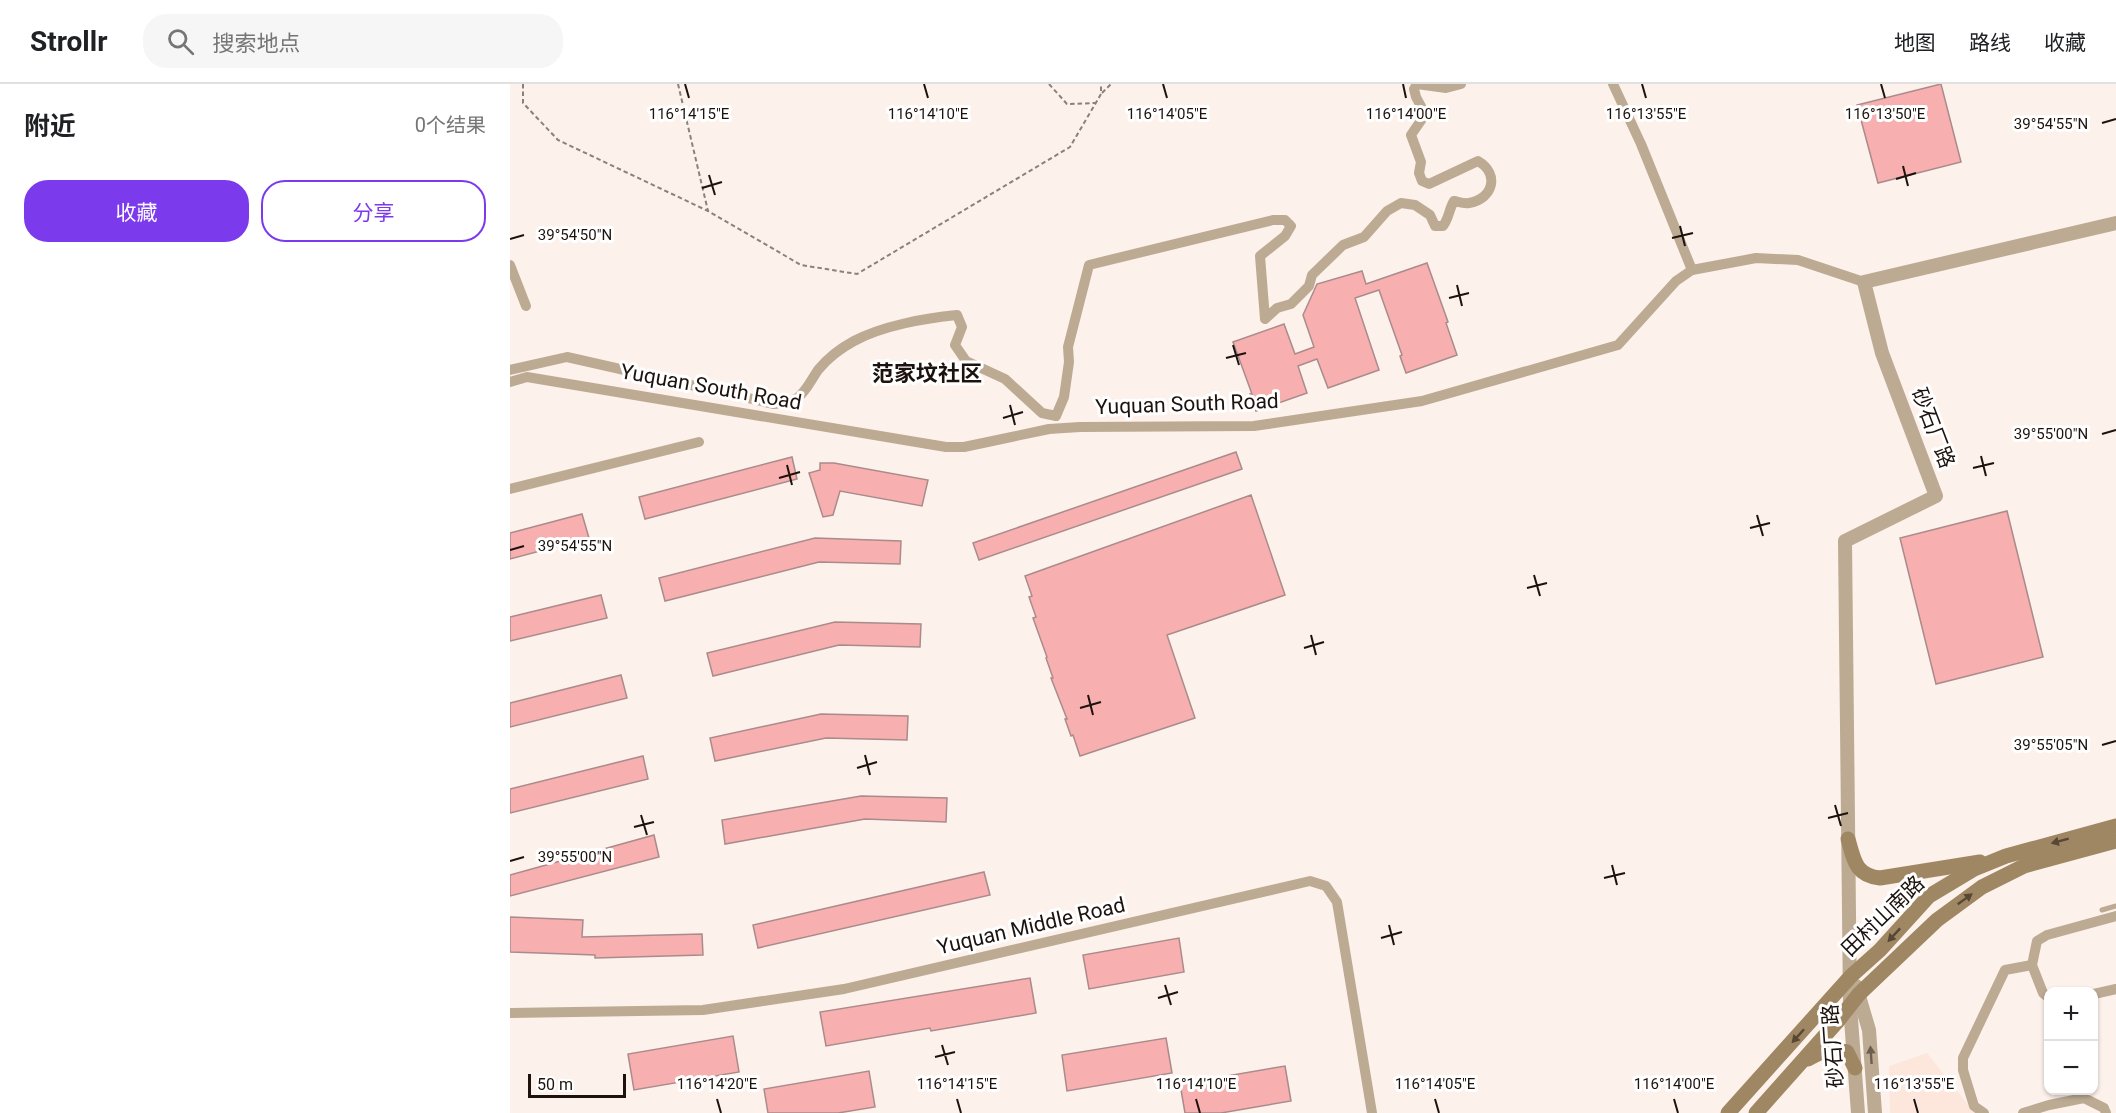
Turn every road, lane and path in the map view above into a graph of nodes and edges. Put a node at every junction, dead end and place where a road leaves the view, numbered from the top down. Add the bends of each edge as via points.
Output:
1 (523, 84) edge
2 (678, 84) edge
3 (1048, 84) edge
4 (1101, 84) edge
5 (1111, 84) edge
6 (1461, 84) edge
7 (1613, 84) edge
8 (1101, 94) junction
9 (1096, 103) junction
10 (708, 212) junction
11 (2116, 223) edge
12 (510, 265) edge
13 (1692, 270) junction
14 (1864, 282) junction
15 (526, 306) dead end
16 (510, 370) edge
17 (510, 382) edge
18 (699, 442) dead end
19 (510, 489) edge
20 (2116, 826) edge
21 (1848, 839) junction
22 (2116, 841) edge
23 (2006, 856) junction
24 (2116, 906) edge
25 (2102, 910) dead end
26 (2116, 916) edge
27 (2032, 965) junction
28 (1851, 976) junction
29 (2116, 989) edge
30 (2098, 993) edge
31 (2044, 994) edge
32 (1854, 1000) junction
33 (510, 1013) edge
34 (1801, 1064) junction
35 (1855, 1068) junction
36 (1372, 1113) edge
37 (1728, 1113) edge
38 (1756, 1113) edge
39 (1858, 1113) edge
40 (1875, 1113) edge
41 (1984, 1113) edge
42 (2023, 1113) edge
43 (2106, 1113) edge

1 - 10 path via 523,103 558,140
2 - 10 path
3 - 9 path via 1067,104
4 - 8 path
5 - 8 path
6 - 16 street via 1446,88 1417,84 1416,97 1424,110 1411,135 1421,162 1419,173 1422,181 1429,184 1478,161 1486,166 1490,172 1490,191 1482,199 1467,204 1454,201 1443,226 1435,226 1430,215 1415,205 1401,203 1364,237 1343,245 1312,275 1309,286 1291,304 1277,308 1265,319 1260,256 1285,236 1291,226 1285,220 1089,265 1068,347 1064,397 1056,416 1042,413 1005,379 966,361 956,345 962,327 957,315 853,341 829,358 810,385 789,403 774,404 567,357
7 - 13 street
8 - 9 path
9 - 10 path via 1070,147 857,274 801,265
11 - 14 street
12 - 15 street
13 - 14 street, Yuquan South Road via 1756,258 1798,260
13 - 17 street, Yuquan South Road via 1676,281 1618,345 1422,401 1254,426 1049,429 964,447 946,447 527,377
14 - 21 street, 砂石厂路 via 1882,353 1936,496 1845,541
18 - 19 street
20 -> 23 main road, 田村山南路
21 - 23 main road via 1857,867 1873,877
21 - 28 street, 砂石厂路
32 -> 22 main road, 田村山南路 via 1937,920 1982,887 2024,866
23 -> 28 main road, 田村山南路 via 1974,869 1929,896
24 - 25 lane
26 - 27 street via 2047,935 2037,941
27 - 31 street
27 - 41 street via 2005,970 1963,1058 1974,1107
28 - 32 street, 砂石厂路
28 -> 37 main road, 田村山南路
29 - 30 street
32 - 34 main road, 田村山南路
32 - 35 street, 砂石厂路
40 -> 32 street, 砂石厂路 via 1869,1030
33 - 36 street, Yuquan Middle Road via 703,1010 844,989 1310,881 1326,885 1338,902
34 - 35 main road via 1822,1051 1838,1049 1847,1052
34 - 38 main road, 田村山南路
35 - 39 street, 砂石厂路
42 - 43 street via 2084,1098 2104,1108

